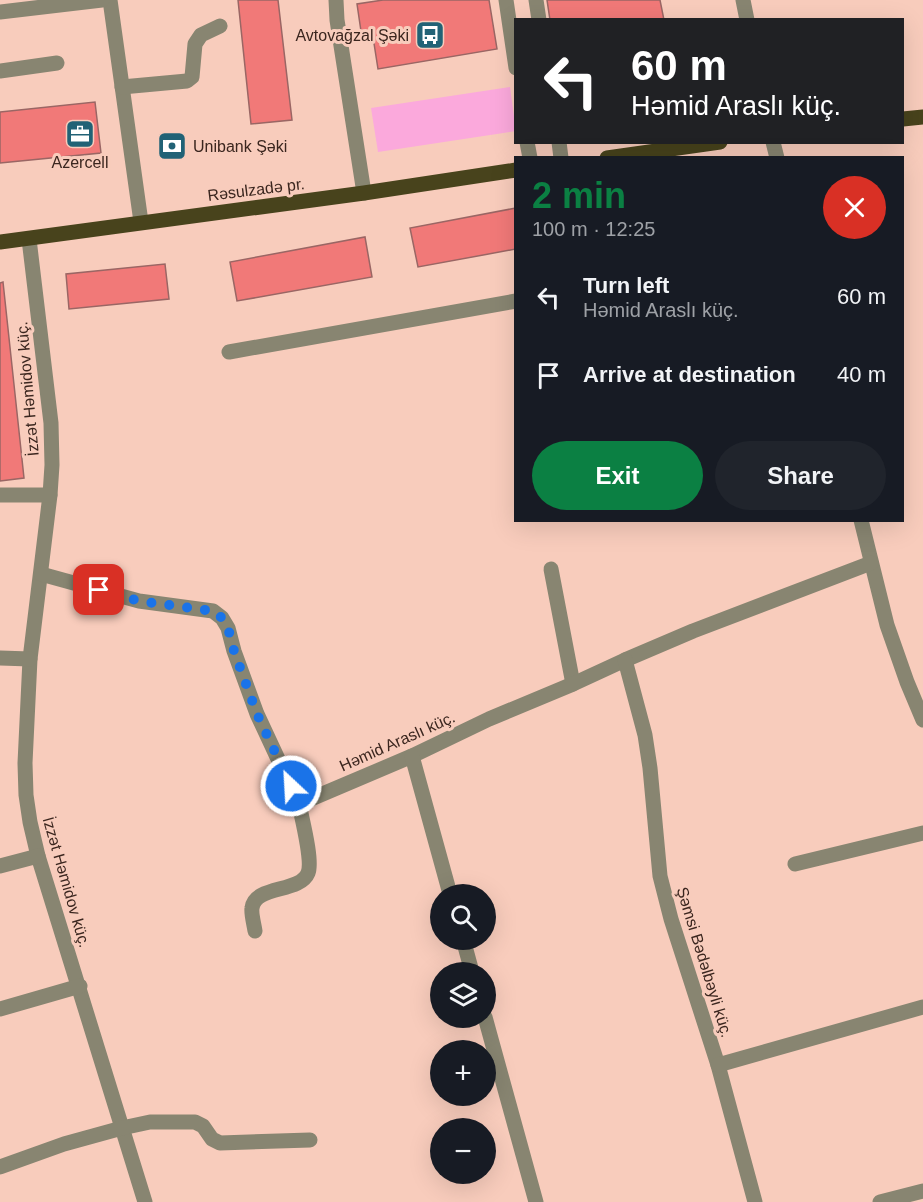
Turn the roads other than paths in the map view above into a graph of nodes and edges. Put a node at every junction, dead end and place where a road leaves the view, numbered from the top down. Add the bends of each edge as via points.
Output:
1 (102, 0) edge
2 (110, 0) edge
3 (336, 0) edge
4 (506, 0) edge
5 (536, 0) edge
6 (743, 0) edge
7 (0, 12) edge
8 (539, 18) edge
9 (747, 18) edge
10 (220, 26) dead end
11 (514, 54) edge
12 (57, 63) dead end
13 (0, 71) edge
14 (122, 87) junction
15 (923, 117) edge
16 (904, 119) edge
17 (706, 144) edge
18 (621, 156) edge
19 (514, 170) edge
20 (364, 193) junction
21 (141, 222) junction
22 (29, 239) junction
23 (0, 242) edge
24 (514, 301) edge
25 (230, 352) dead end
26 (0, 495) edge
27 (50, 495) junction
28 (861, 522) edge
29 (871, 563) junction
30 (551, 569) dead end
31 (41, 574) junction
32 (0, 658) edge
33 (30, 659) junction
34 (625, 660) junction
35 (573, 684) junction
36 (923, 720) edge
37 (412, 756) junction
38 (299, 804) junction
39 (923, 833) edge
40 (38, 856) junction
41 (795, 864) dead end
42 (0, 866) edge
43 (447, 884) edge
44 (255, 931) dead end
45 (80, 986) junction
46 (923, 1007) edge
47 (0, 1009) edge
48 (487, 1028) edge
49 (718, 1065) junction
50 (122, 1128) junction
51 (310, 1140) dead end
52 (0, 1167) edge
53 (923, 1191) edge
54 (146, 1202) edge
55 (536, 1202) edge
56 (755, 1202) edge
57 (880, 1202) edge

1 - 7 street
2 - 14 street
3 - 20 street
4 - 11 street
5 - 8 street
6 - 9 street
10 - 14 street via 201,34 195,44 192,77 187,81
12 - 13 street
14 - 21 street
15 - 16 main road
17 - 18 main road
19 - 20 main road, Rəsulzadə pr.
20 - 21 main road, Rəsulzadə pr.
21 - 22 main road, Rəsulzadə pr.
22 - 23 main road, Rəsulzadə pr.
22 - 27 street, İzzət Həmidov küç. via 51,423
24 - 25 street
26 - 27 street
27 - 31 street, İzzət Həmidov küç.
28 - 29 street
29 - 34 street, Həmid Araslı küç.
29 - 36 street via 887,625
30 - 35 street
31 - 33 street, İzzət Həmidov küç.
31 - 38 street via 139,601 213,611 222,618 257,714
32 - 33 street
33 - 40 street, İzzət Həmidov küç. via 26,795
34 - 35 street, Həmid Araslı küç.
34 - 49 street, Şəmsi Bədəlbəyli küç. via 651,768 660,876
35 - 37 street, Həmid Araslı küç.
37 - 38 street, Həmid Araslı küç.
37 - 43 street
38 - 44 street via 309,872 302,881 256,899 252,908
39 - 41 street
40 - 42 street
40 - 45 street, İzzət Həmidov küç.
45 - 47 street
45 - 50 street, İzzət Həmidov küç.
46 - 49 street
48 - 55 street
49 - 56 street, Şəmsi Bədəlbəyli küç.
50 - 51 street via 150,1122 195,1122 220,1143
50 - 52 street
50 - 54 street, İzzət Həmidov küç.
53 - 57 street

